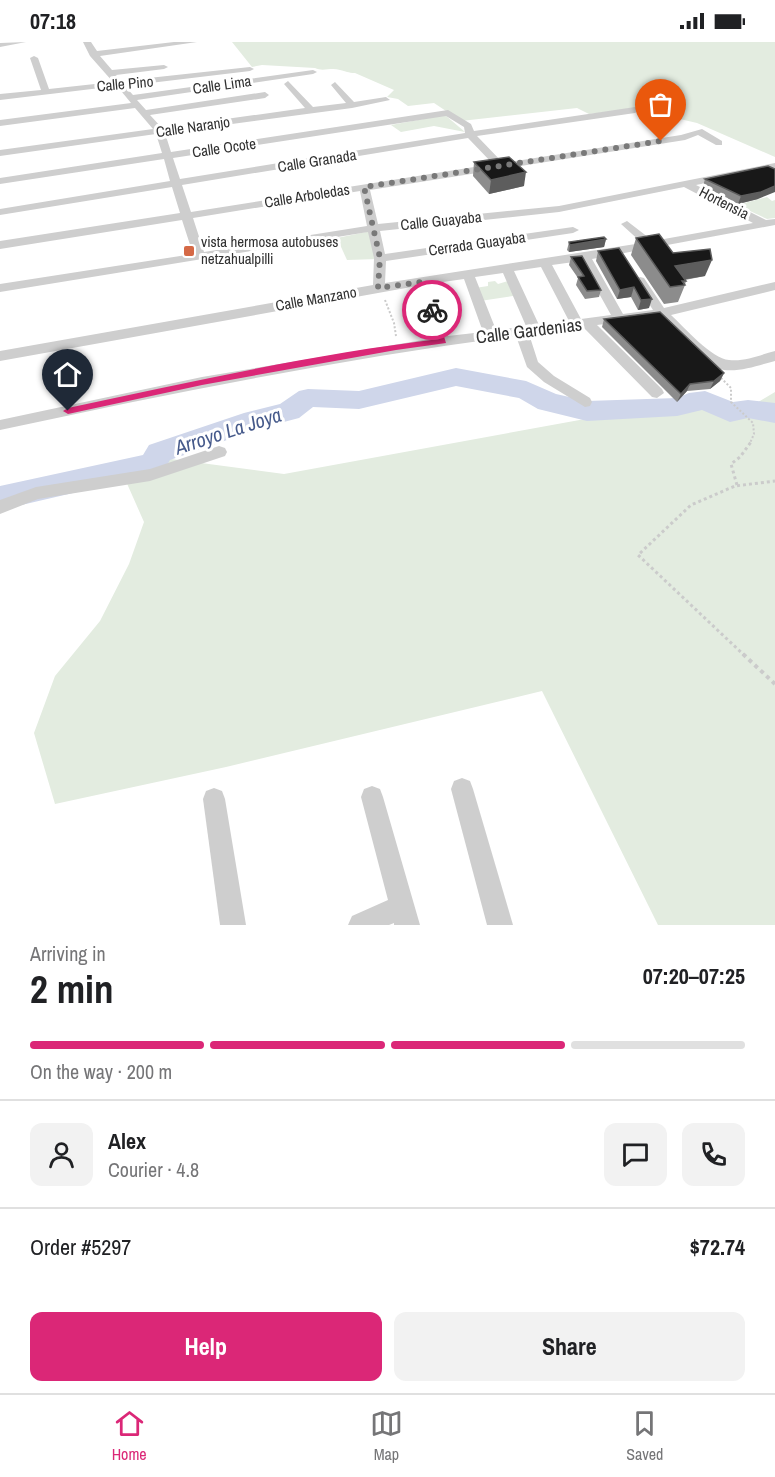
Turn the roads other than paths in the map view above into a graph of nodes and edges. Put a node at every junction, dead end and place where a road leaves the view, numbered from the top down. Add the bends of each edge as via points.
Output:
1 (22, 42) edge
2 (87, 42) edge
3 (193, 42) edge
4 (0, 45) edge
5 (93, 54) junction
6 (34, 58) dead end
7 (164, 67) dead end
8 (250, 69) dead end
9 (313, 72) dead end
10 (109, 74) junction
11 (288, 84) dead end
12 (120, 85) junction
13 (335, 85) dead end
14 (46, 93) junction
15 (265, 95) dead end
16 (0, 97) edge
17 (386, 100) dead end
18 (135, 101) junction
19 (352, 105) junction
20 (311, 110) junction
21 (635, 110) dead end
22 (146, 113) junction
23 (0, 123) edge
24 (160, 132) junction
25 (471, 136) junction
26 (719, 143) dead end
27 (0, 153) edge
28 (168, 156) junction
29 (775, 166) edge
30 (501, 167) junction
31 (0, 181) edge
32 (177, 183) junction
33 (684, 183) junction
34 (364, 187) junction
35 (0, 212) edge
36 (187, 215) junction
37 (770, 223) edge
38 (627, 224) dead end
39 (374, 228) junction
40 (573, 230) dead end
41 (0, 245) edge
42 (650, 245) junction
43 (199, 255) junction
44 (584, 256) junction
45 (380, 258) junction
46 (626, 260) junction
47 (544, 262) junction
48 (507, 268) junction
49 (468, 274) junction
50 (422, 282) junction
51 (775, 286) edge
52 (0, 288) edge
53 (378, 288) junction
54 (661, 314) junction
55 (620, 320) junction
56 (583, 325) junction
57 (528, 331) junction
58 (491, 336) junction
59 (443, 341) junction
60 (0, 356) edge
61 (775, 356) edge
62 (657, 393) dead end
63 (585, 402) dead end
64 (0, 425) edge
65 (219, 452) dead end
66 (0, 507) edge
67 (462, 789) dead end
68 (372, 796) dead end
69 (214, 799) dead end
70 (404, 916) edge
71 (233, 925) edge
72 (362, 925) edge
73 (500, 925) edge

1 - 4 street
2 - 5 street
3 - 5 street
5 - 10 street
6 - 14 street
7 - 10 street
8 - 12 street, Calle Pino
9 - 18 street, Calle Lima
10 - 12 street
11 - 20 street
12 - 14 street, Calle Pino
12 - 18 street
13 - 19 street
14 - 16 street, Calle Pino
15 - 22 street
17 - 19 street, Calle Naranjo
18 - 22 street
18 - 23 street, Calle Lima
19 - 20 street, Calle Naranjo
20 - 24 street, Calle Naranjo
21 - 25 street, Calle Granada
22 - 24 street
24 - 27 street, Calle Naranjo
24 - 28 street
25 - 28 street, Calle Ocote via 468,126 448,113
25 - 30 street
25 - 32 street, Calle Granada
26 - 30 street, Calle Arboledas via 699,131 684,137
28 - 31 street, Calle Ocote
28 - 32 street
29 - 33 street, Calle Guayaba
30 - 34 street, Calle Arboledas
32 - 35 street, Calle Granada
32 - 36 street
33 - 37 street, Hortensia
33 - 39 street, Calle Guayaba via 560,209
34 - 36 street, Calle Arboledas
34 - 39 street
36 - 41 street, Calle Arboledas
36 - 43 street
37 - 42 street, Calle Manzano
38 - 42 street
39 - 43 street, Calle Guayaba
39 - 45 street
40 - 45 street, Cerrada Guayaba
42 - 46 street, Calle Manzano
43 - 52 street, Calle Guayaba
44 - 46 street, Calle Manzano
44 - 47 street, Calle Manzano
44 - 55 street
45 - 53 street
46 - 54 street
47 - 48 street, Calle Manzano
47 - 56 street
48 - 49 street, Calle Manzano
48 - 57 street
49 - 50 street, Calle Manzano
49 - 58 street
50 - 53 street, Calle Manzano
50 - 59 street
51 - 54 street, Calle Gardenias
53 - 60 street, Calle Manzano
54 - 55 street, Calle Gardenias
54 - 61 street via 720,370
55 - 56 street, Calle Gardenias
56 - 57 street, Calle Gardenias
56 - 62 street
57 - 58 street, Calle Gardenias
57 - 63 street via 532,364
58 - 59 street, Calle Gardenias
59 - 64 street, Calle Gardenias via 202,382
65 - 66 street via 150,475 36,493
67 - 73 street
68 - 70 street
69 - 71 street
70 - 72 street

